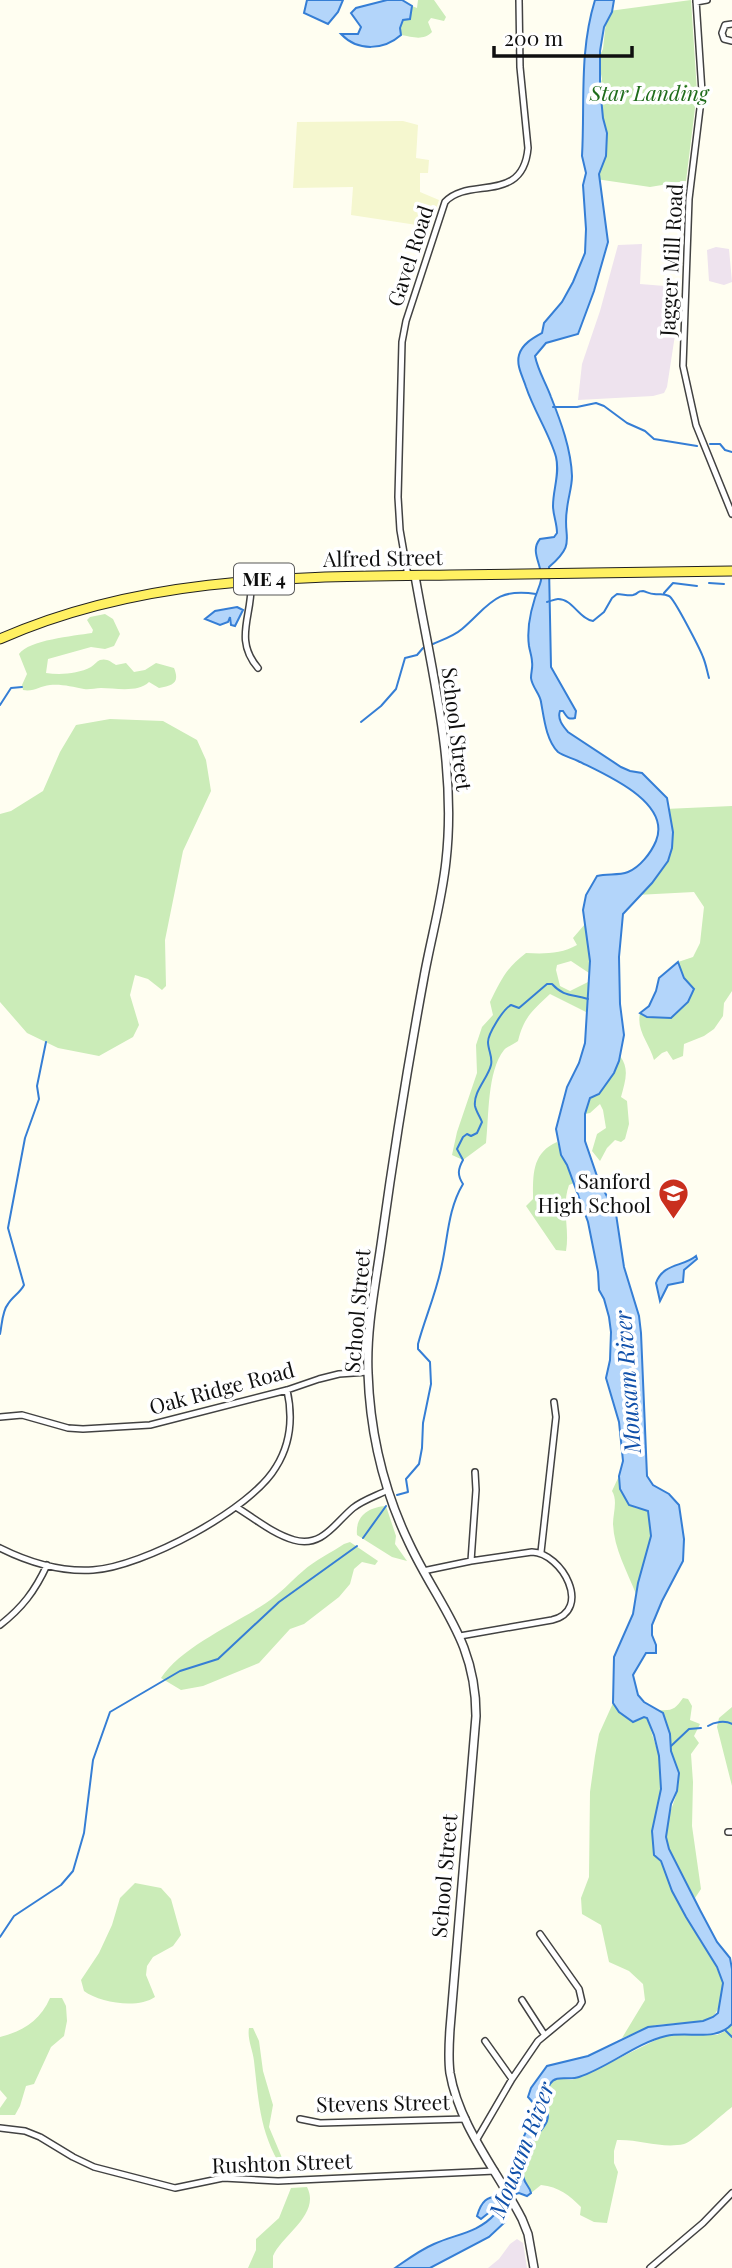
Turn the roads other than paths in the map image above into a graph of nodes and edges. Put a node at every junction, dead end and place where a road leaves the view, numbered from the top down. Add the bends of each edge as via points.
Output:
1 (519, 0) edge
2 (707, 0) edge
3 (696, 1) edge
4 (732, 24) edge
5 (732, 41) edge
6 (732, 514) edge
7 (732, 571) edge
8 (411, 576) junction
9 (251, 580) junction
10 (0, 639) edge
11 (258, 668) dead end
12 (368, 1372) junction
13 (287, 1390) junction
14 (554, 1402) dead end
15 (0, 1417) edge
16 (475, 1472) dead end
17 (388, 1490) junction
18 (236, 1507) junction
19 (0, 1548) edge
20 (541, 1552) junction
21 (471, 1561) junction
22 (47, 1566) junction
23 (423, 1571) junction
24 (0, 1625) edge
25 (460, 1636) junction
26 (540, 1934) dead end
27 (522, 2000) dead end
28 (544, 2034) junction
29 (485, 2041) dead end
30 (512, 2079) junction
31 (300, 2119) dead end
32 (466, 2119) junction
33 (0, 2128) edge
34 (477, 2139) junction
35 (495, 2171) junction
36 (732, 2193) edge
37 (534, 2268) edge
38 (650, 2268) edge

1 - 8 street, Gavel Road via 526,160 506,183 458,192 445,202 403,332 398,497
2 - 3 street
3 - 6 street, Jagger Mill Road via 702,92 689,199 683,366 696,425
4 - 5 street via 725,25 722,33
7 - 8 main road, Alfred Street / ME 4
8 - 9 main road, Alfred Street / ME 4
8 - 12 street, School Street via 446,755 447,859 398,1125 370,1325
9 - 10 main road, Alfred Street / ME 4 via 136,596 56,617
9 - 11 street via 245,645
12 - 13 street, Oak Ridge Road via 339,1374
12 - 17 street, School Street via 373,1431
13 - 15 street, Oak Ridge Road via 150,1425 75,1428 22,1415
13 - 18 street via 291,1423 282,1456 265,1482
14 - 20 street
16 - 21 street
17 - 18 street via 353,1508 331,1531 308,1541 286,1537
17 - 23 street, School Street
18 - 22 street via 185,1538 125,1563 87,1570
19 - 22 street
20 - 21 street
20 - 25 street via 556,1563 567,1581 572,1602 567,1614
21 - 23 street
22 - 24 street via 26,1603
23 - 25 street, School Street
25 - 32 street, School Street via 472,1667 476,1716 448,2050 453,2085
26 - 28 street via 582,2000
27 - 28 street
28 - 30 street
29 - 30 street
30 - 34 street
31 - 32 street, Stevens Street via 336,2123
32 - 34 street, School Street
33 - 35 street, Rushton Street via 40,2137 94,2167 162,2187 223,2178 278,2181
34 - 35 street, School Street
35 - 37 street, School Street via 528,2234
36 - 38 street

